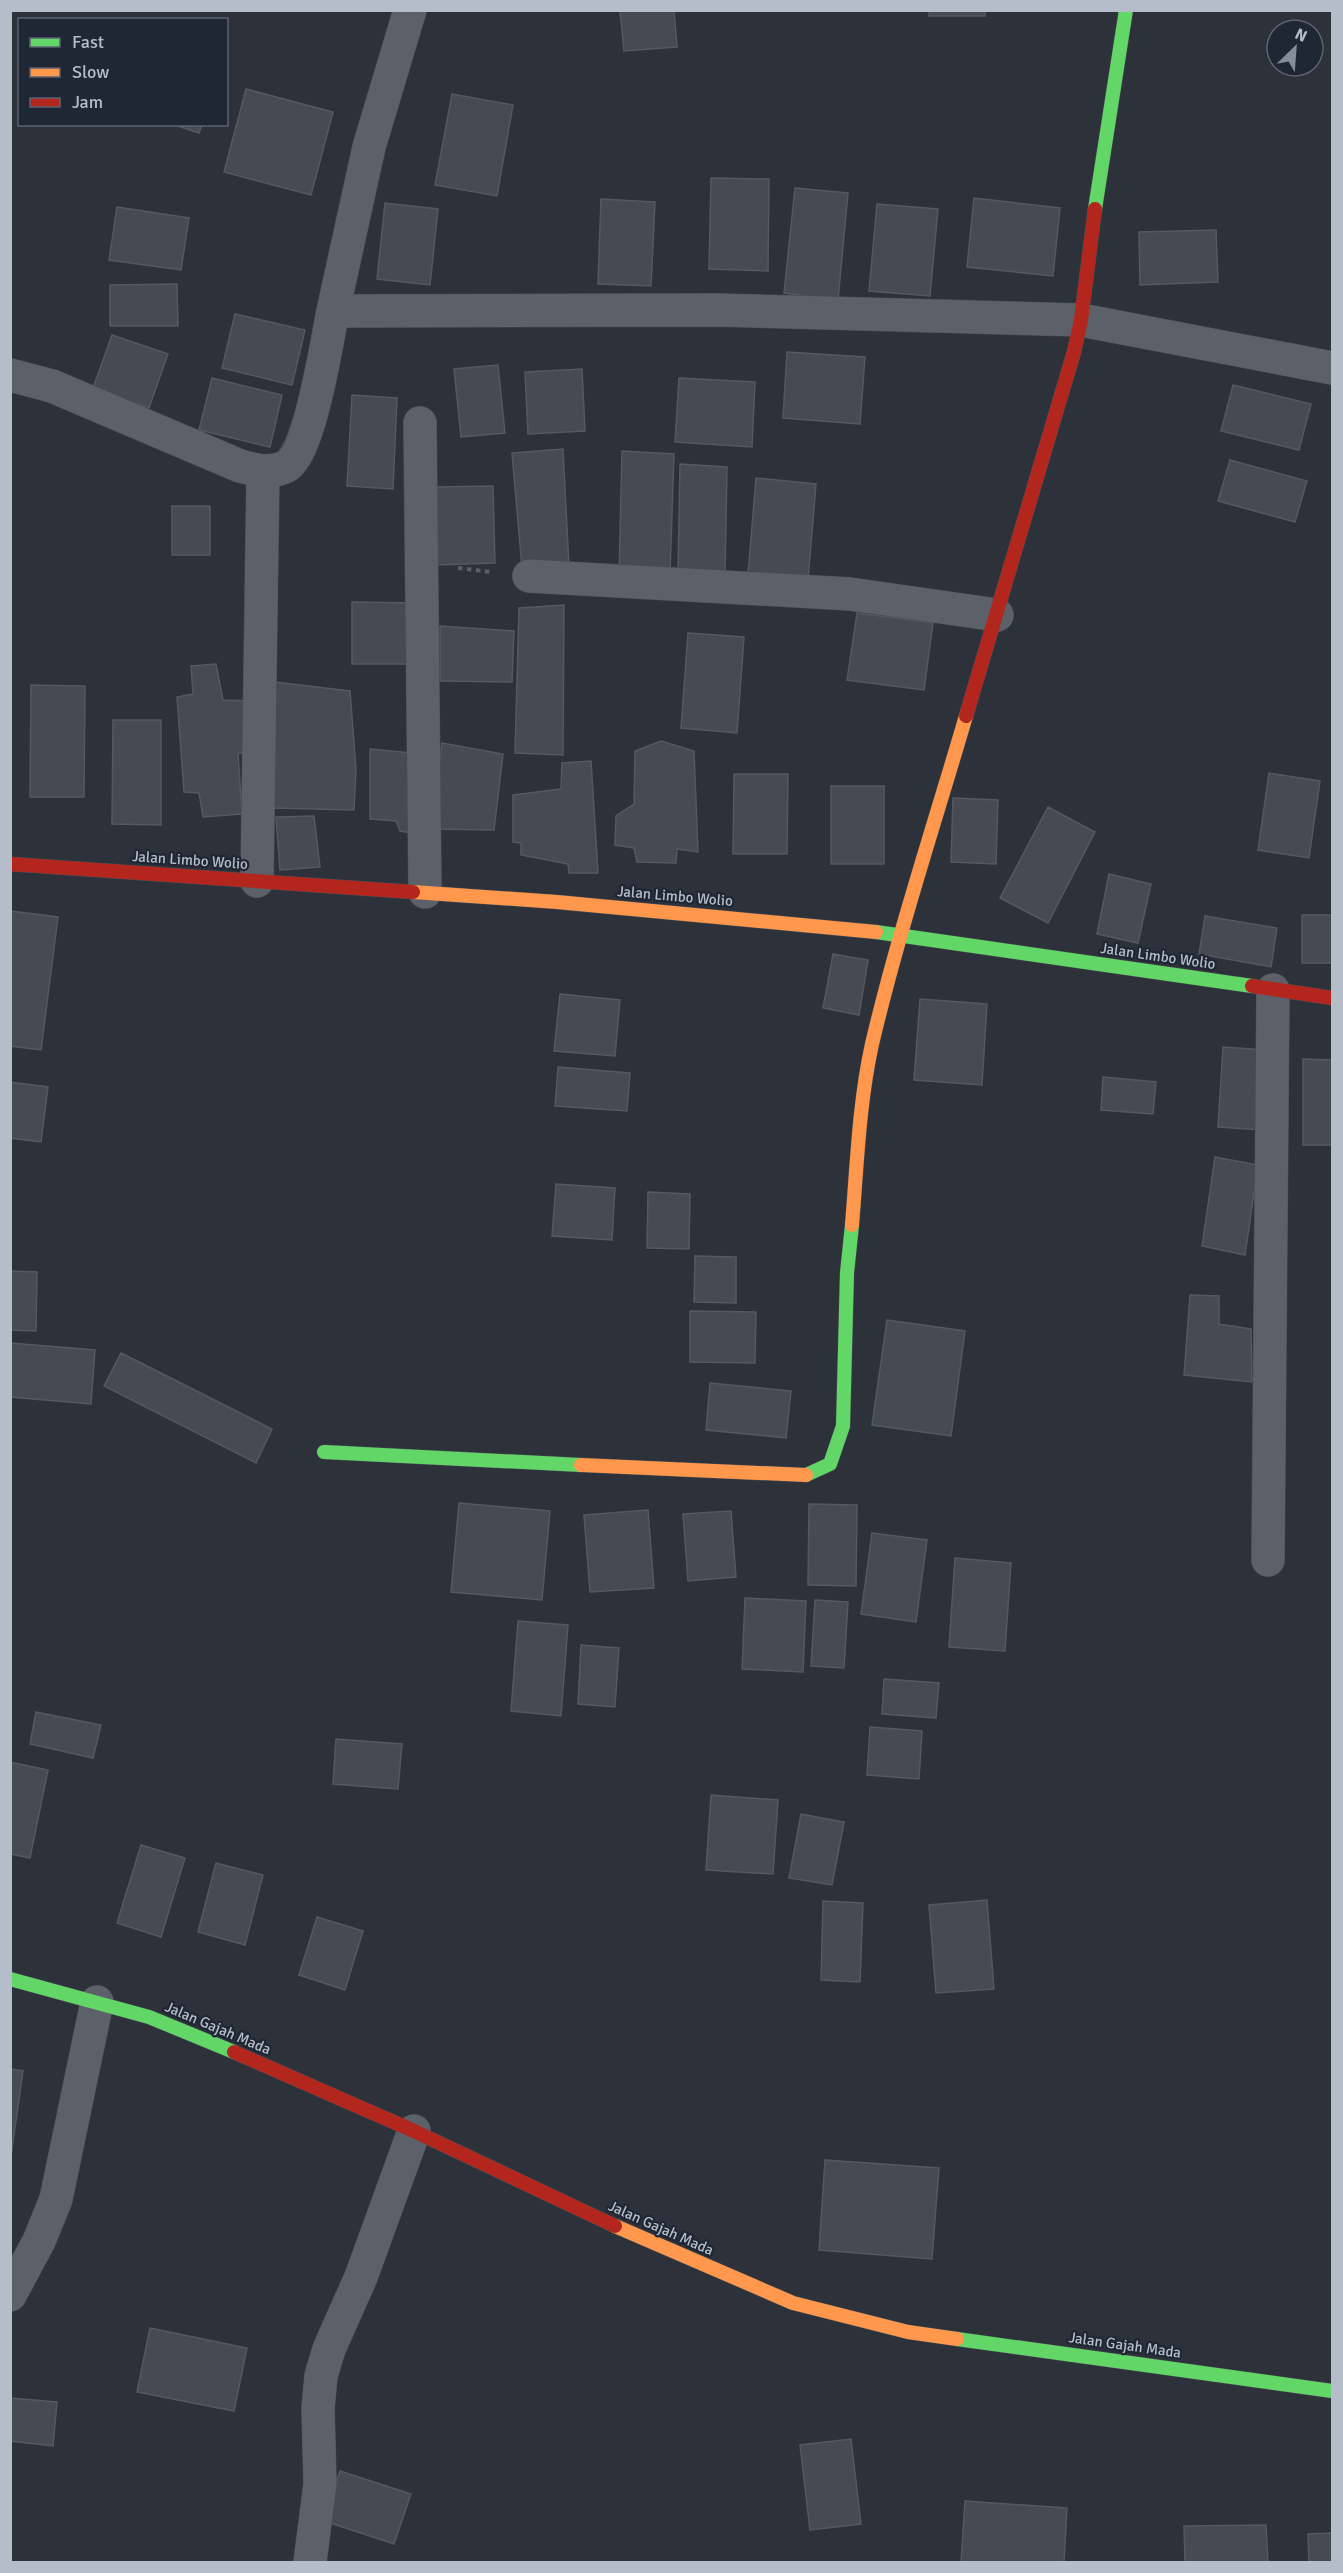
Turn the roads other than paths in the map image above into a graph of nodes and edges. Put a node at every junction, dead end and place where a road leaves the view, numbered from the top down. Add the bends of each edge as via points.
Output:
1 (410, 10) edge
2 (1126, 10) edge
3 (333, 311) junction
4 (1081, 320) junction
5 (1332, 368) edge
6 (10, 375) edge
7 (420, 423) dead end
8 (263, 472) junction
9 (529, 576) road end
10 (997, 615) junction
11 (10, 864) edge
12 (257, 881) junction
13 (425, 892) junction
14 (902, 934) junction
15 (1273, 990) junction
16 (1332, 998) edge
17 (324, 1452) dead end
18 (1268, 1560) dead end
19 (10, 1978) edge
20 (97, 2002) junction
21 (414, 2131) junction
22 (10, 2295) edge
23 (1332, 2391) edge
24 (310, 2562) edge

1 - 3 street via 369,147
2 - 4 main road
3 - 4 street via 716,310
3 - 8 street via 310,418 299,450 287,466
4 - 5 street
4 - 10 main road
6 - 8 street via 52,386 240,466
7 - 13 street
8 - 12 street
9 - 10 street via 850,594
10 - 14 main road
11 - 12 main road, Jalan Limbo Wolio
12 - 13 main road, Jalan Limbo Wolio
13 - 14 main road, Jalan Limbo Wolio
14 - 15 main road, Jalan Limbo Wolio
14 - 17 main road via 872,1046 862,1114 847,1273 843,1426 830,1464 804,1476
15 - 16 main road, Jalan Limbo Wolio
15 - 18 street
19 - 20 main road, Jalan Gajah Mada
20 - 21 main road, Jalan Gajah Mada via 188,2032
20 - 22 street via 56,2199
21 - 23 main road, Jalan Gajah Mada via 632,2234 793,2302 908,2332
21 - 24 street via 321,2376 320,2484

